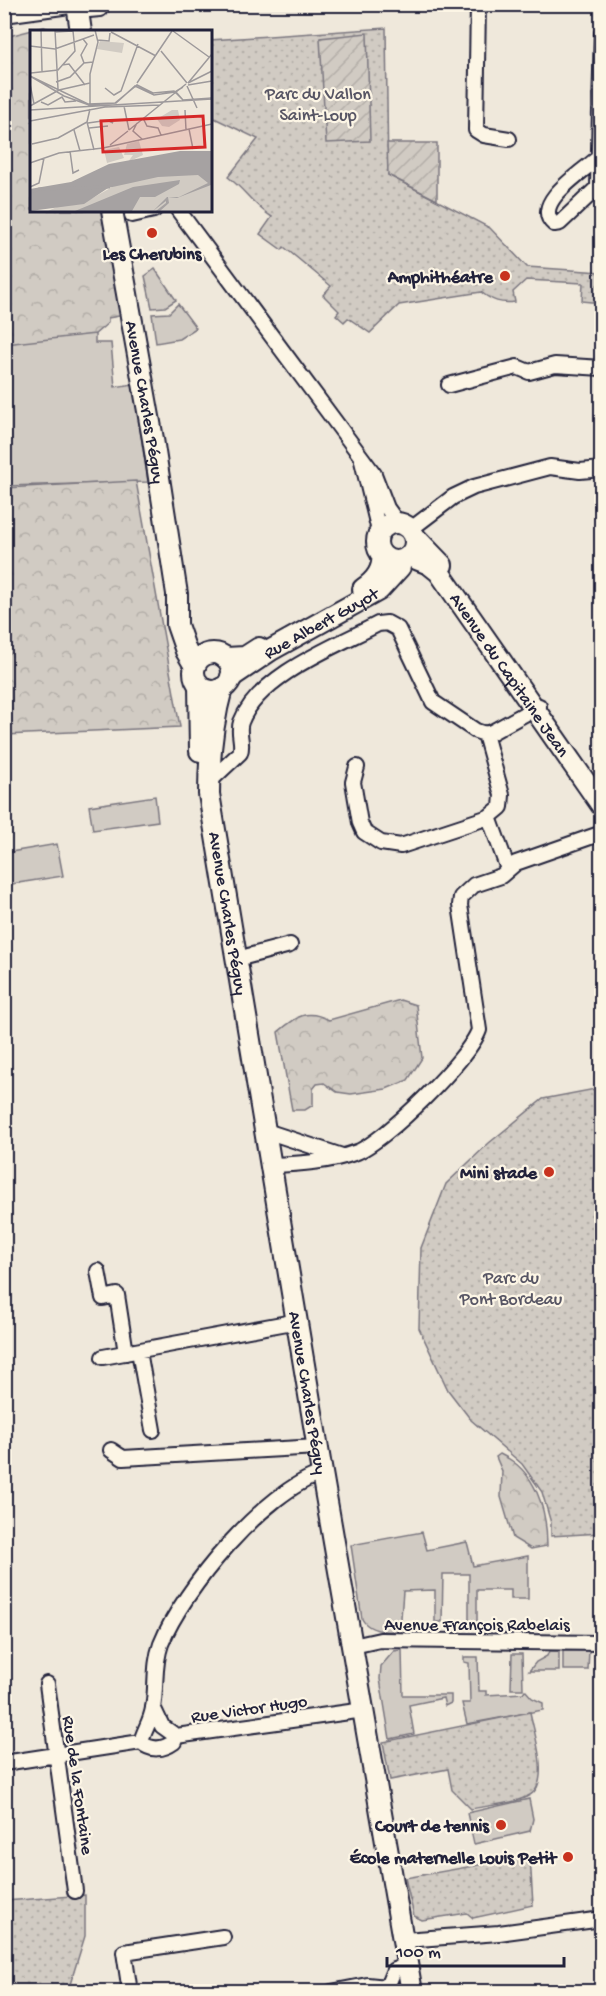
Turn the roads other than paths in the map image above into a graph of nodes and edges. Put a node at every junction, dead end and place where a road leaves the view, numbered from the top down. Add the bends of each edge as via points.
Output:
1 (103, 4) edge
2 (478, 4) edge
3 (77, 8) edge
4 (4, 15) edge
5 (81, 30) edge
6 (602, 32) edge
7 (509, 139) dead end
8 (598, 158) junction
9 (112, 212) edge
10 (145, 212) edge
11 (179, 212) edge
12 (132, 215) dead end
13 (602, 368) edge
14 (449, 385) dead end
15 (361, 459) junction
16 (597, 470) edge
17 (379, 531) joint
18 (402, 543) junction
19 (226, 658) junction
20 (200, 668) junction
21 (226, 683) junction
22 (536, 708) junction
23 (485, 734) junction
24 (357, 767) dead end
25 (209, 788) junction
26 (602, 794) edge
27 (602, 806) edge
28 (489, 818) junction
29 (602, 832) edge
30 (508, 869) junction
31 (290, 945) dead end
32 (237, 959) junction
33 (266, 1131) junction
34 (342, 1156) junction
35 (271, 1166) junction
36 (98, 1271) dead end
37 (298, 1321) junction
38 (132, 1352) junction
39 (103, 1358) dead end
40 (153, 1430) dead end
41 (318, 1447) junction
42 (111, 1450) dead end
43 (322, 1473) junction
44 (602, 1643) edge
45 (353, 1646) junction
46 (47, 1684) dead end
47 (153, 1707) junction
48 (364, 1710) junction
49 (176, 1736) junction
50 (141, 1742) junction
51 (58, 1755) junction
52 (4, 1762) edge
53 (75, 1891) dead end
54 (602, 1919) edge
55 (223, 1936) dead end
56 (404, 1940) junction
57 (408, 1965) junction
58 (388, 1989) edge
59 (130, 1992) edge
60 (331, 1992) edge
61 (412, 1992) edge

1 - 3 street via 100,9
2 - 7 street via 476,130
3 - 4 street
3 - 5 main road
6 - 8 street
8 - 8 street via 598,187 560,223 554,224 547,211 550,199
9 - 20 main road, Avenue Charles Péguy via 177,594 177,625 186,651
10 - 12 street
11 - 15 street
13 - 14 street via 555,365 529,372 517,367
15 - 17 street
15 - 18 street via 374,474
16 - 18 street via 530,472 474,487 458,494
17 - 18 main road via 377,543
18 - 19 main road, Rue Albert Guyot via 360,591 245,657
18 - 21 main road, Rue Albert Guyot via 400,567 379,590 271,650
18 - 22 main road, Avenue du Capitaine Jean via 439,572
19 - 20 main road via 215,653
19 - 21 main road via 231,667
20 - 21 main road via 210,690
20 - 25 main road, Avenue Charles Péguy via 201,769
21 - 25 main road, Avenue Charles Péguy via 213,720
22 - 23 street
22 - 26 main road, Avenue du Capitaine Jean
22 - 27 main road, Avenue du Capitaine Jean
23 - 25 street via 433,702 398,629 387,623 378,624 274,682 243,717 240,753
23 - 28 street via 503,801
24 - 28 street via 353,782 360,823 364,832 381,843 401,846
25 - 32 main road, Avenue Charles Péguy
28 - 30 street
29 - 30 street
30 - 34 street via 501,876 474,885 461,897 478,1020 476,1039 393,1126 359,1151
31 - 32 street
32 - 33 main road, Avenue Charles Péguy
33 - 34 street
33 - 35 main road, Avenue Charles Péguy
34 - 35 street
35 - 37 main road, Avenue Charles Péguy
36 - 38 street via 103,1298 117,1295
37 - 38 street
37 - 41 main road, Avenue Charles Péguy
38 - 39 street
38 - 40 street
41 - 42 street via 123,1458
41 - 43 main road, Avenue Charles Péguy
43 - 45 main road, Avenue Charles Péguy
43 - 47 street via 302,1480 258,1516 204,1573 161,1644
44 - 45 street, Avenue François Rabelais via 445,1639 380,1640
45 - 48 main road, Avenue Charles Péguy
46 - 51 street, Rue de la Fontaine
47 - 49 street via 162,1726
47 - 50 street
48 - 49 street, Rue Victor Hugo
48 - 56 main road, Avenue Charles Péguy
49 - 50 street, Rue Victor Hugo via 174,1742 160,1748 149,1748
50 - 51 street, Rue Victor Hugo
51 - 52 street, Rue Victor Hugo
51 - 53 street, Rue de la Fontaine
54 - 56 street
55 - 59 street via 124,1952
56 - 57 main road, Avenue Charles Péguy
57 - 58 street via 394,1970
57 - 61 main road, Avenue Charles Péguy
58 - 60 street via 367,1985

